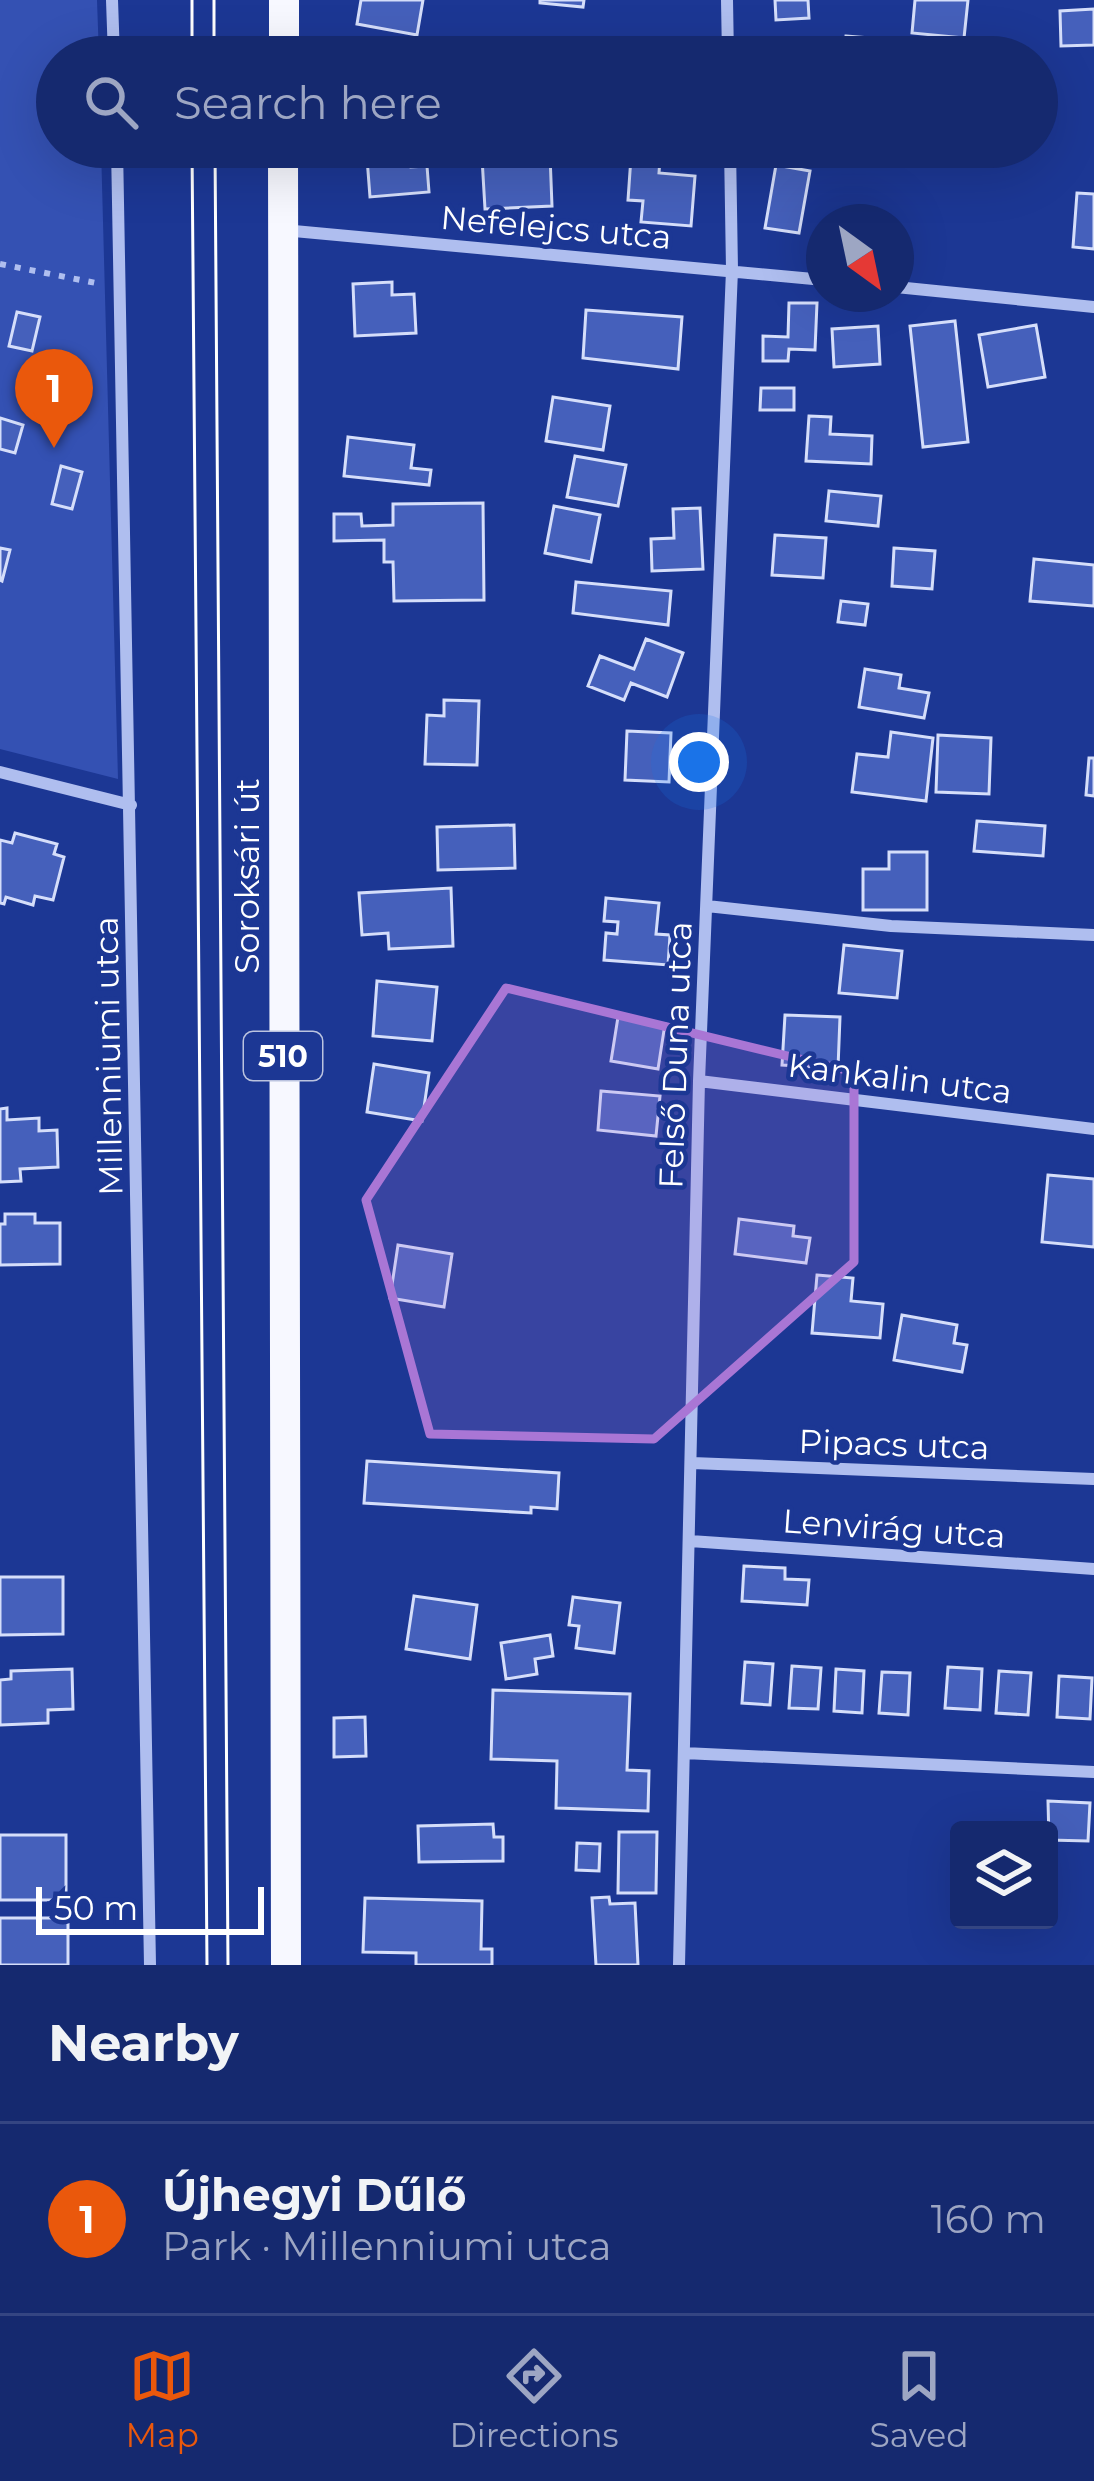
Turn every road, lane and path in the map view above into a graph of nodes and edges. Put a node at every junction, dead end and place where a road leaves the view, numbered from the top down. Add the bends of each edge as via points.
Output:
1 (112, 0) edge
2 (284, 0) edge
3 (728, 0) edge
4 (113, 36) edge
5 (284, 36) edge
6 (728, 36) edge
7 (118, 168) edge
8 (283, 168) edge
9 (730, 168) edge
10 (283, 230) junction
11 (0, 264) edge
12 (731, 270) junction
13 (806, 278) edge
14 (122, 289) junction
15 (914, 289) edge
16 (1094, 307) edge
17 (0, 772) edge
18 (131, 805) junction
19 (707, 906) junction
20 (1094, 935) edge
21 (700, 1081) junction
22 (1094, 1130) edge
23 (692, 1462) junction
24 (1094, 1479) edge
25 (690, 1541) junction
26 (1094, 1569) edge
27 (684, 1753) junction
28 (1094, 1772) edge
29 (150, 1965) edge
30 (286, 1965) edge
31 (679, 1965) edge

1 - 4 street
2 - 5 main road
3 - 6 street
7 - 14 street, Millenniumi utca
8 - 10 main road, Soroksári út / 510
9 - 12 street, Felső Duna utca
10 - 12 street, Nefelejcs utca
10 - 30 main road, Soroksári út / 510
11 - 14 path
12 - 13 street, Nefelejcs utca
12 - 19 street, Felső Duna utca
14 - 18 street, Millenniumi utca
15 - 16 street
17 - 18 street
18 - 29 street, Millenniumi utca
19 - 20 street via 891,926
19 - 21 street, Felső Duna utca
21 - 22 street, Kankalin utca
21 - 23 street, Felső Duna utca
23 - 24 street, Pipacs utca
23 - 25 street, Felső Duna utca
25 - 26 street, Lenvirág utca
25 - 27 street, Felső Duna utca
27 - 28 street
27 - 31 street, Felső Duna utca

